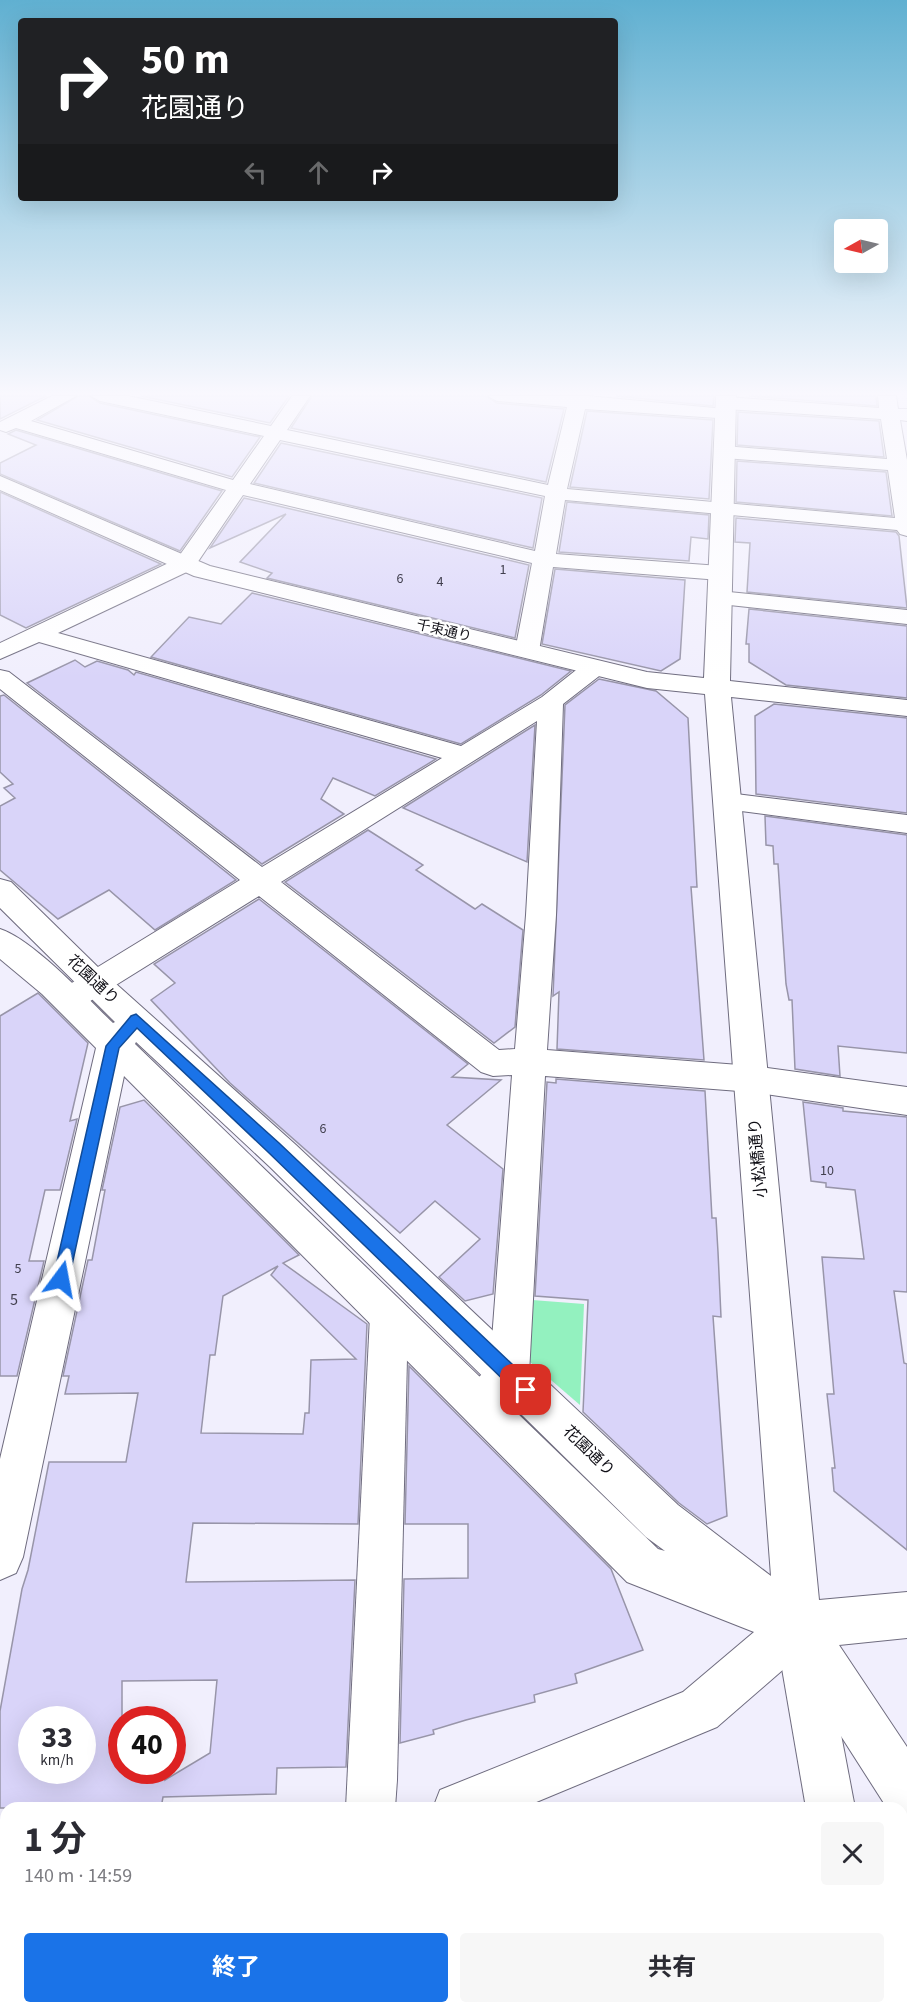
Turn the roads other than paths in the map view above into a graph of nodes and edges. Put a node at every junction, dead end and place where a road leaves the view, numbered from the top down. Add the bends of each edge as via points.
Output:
1 (18, 490) edge
2 (239, 490) edge
3 (248, 490) edge
4 (541, 490) edge
5 (557, 490) edge
6 (723, 490) edge
7 (904, 490) edge
8 (556, 493) junction
9 (722, 507) junction
10 (907, 525) edge
11 (907, 530) edge
12 (545, 561) junction
13 (185, 564) junction
14 (720, 573) junction
15 (719, 598) junction
16 (907, 617) edge
17 (42, 634) junction
18 (527, 651) junction
19 (0, 652) edge
20 (594, 668) junction
21 (0, 677) edge
22 (718, 689) junction
23 (551, 702) junction
24 (907, 708) edge
25 (463, 755) junction
26 (728, 802) junction
27 (907, 824) edge
28 (260, 880) junction
29 (0, 890) edge
30 (0, 941) edge
31 (81, 992) junction
32 (124, 1033) junction
33 (529, 1062) junction
34 (752, 1079) junction
35 (907, 1101) edge
36 (389, 1316) junction
37 (509, 1374) junction
38 (480, 1404) junction
39 (0, 1557) edge
40 (907, 1615) edge
41 (798, 1626) junction
42 (907, 1792) edge
43 (371, 1802) edge
44 (473, 1802) edge
45 (830, 1802) edge

1 - 13 street, 千束通り
2 - 13 street
3 - 12 street
4 - 8 street
5 - 8 street
6 - 9 street, 小松橋通り
7 - 10 street
8 - 9 street
8 - 12 street
9 - 10 street
9 - 14 street, 小松橋通り
10 - 11 street
12 - 14 street
12 - 18 street
13 - 17 street
13 - 18 street, 千束通り
14 - 15 street, 小松橋通り
15 - 16 street
15 - 22 street, 小松橋通り
17 - 19 street
17 - 25 street via 54,641
18 - 20 street, 千束通り
20 - 22 street, 千束通り
20 - 23 street
21 - 28 street
22 - 24 street, 千束通り
22 - 26 street, 小松橋通り
23 - 25 street
23 - 33 street
25 - 28 street
26 - 27 street
26 - 34 street, 小松橋通り
28 - 31 street
28 - 33 street via 493,1063
29 - 31 street, 花園通り
30 - 31 street, 花園通り
31 - 32 street, 花園通り
32 - 36 street, 花園通り
32 - 37 street, 花園通り
32 - 39 street
33 - 34 street
33 - 37 street
34 - 35 street
34 - 41 street, 小松橋通り
36 - 38 street, 花園通り
36 - 43 street
37 - 38 street
37 - 41 street, 花園通り via 662,1521
38 - 41 street, 花園通り via 643,1566
40 - 41 street
41 - 42 street, 花園通り
41 - 44 street via 700,1710
41 - 45 street

